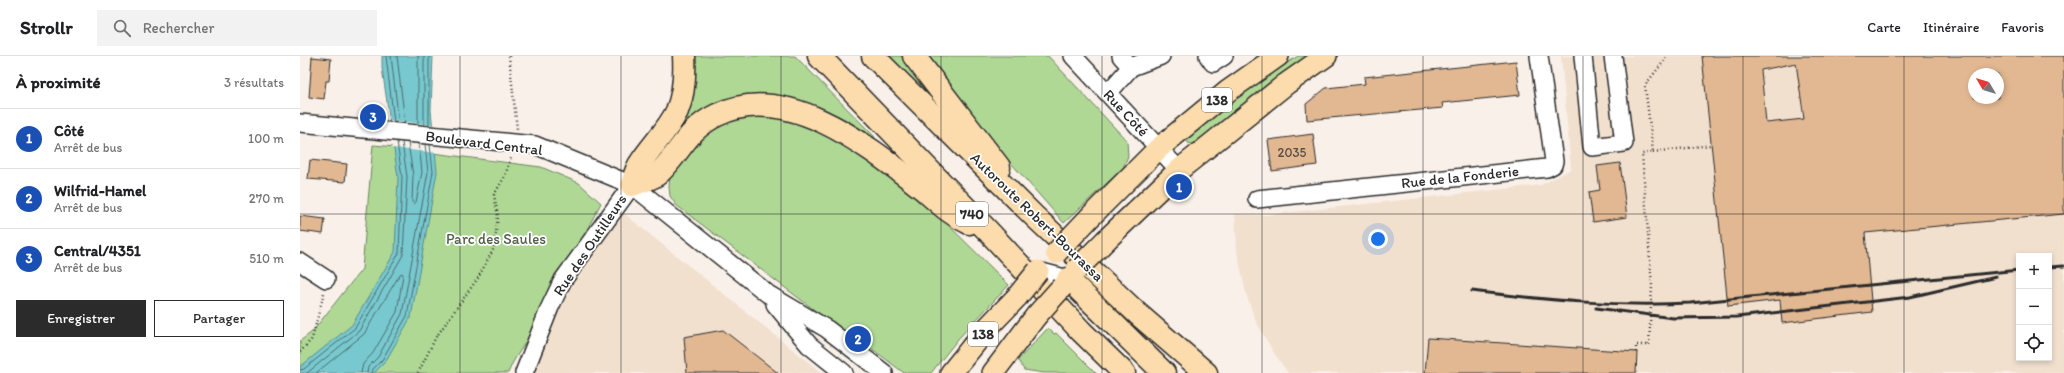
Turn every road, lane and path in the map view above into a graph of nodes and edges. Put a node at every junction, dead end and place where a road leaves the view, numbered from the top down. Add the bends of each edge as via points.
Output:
1 (509, 56) edge
2 (684, 56) edge
3 (819, 56) edge
4 (873, 56) edge
5 (914, 56) edge
6 (1073, 56) edge
7 (1161, 56) edge
8 (1208, 56) edge
9 (1224, 56) edge
10 (1278, 56) edge
11 (1326, 56) edge
12 (1539, 56) edge
13 (1583, 56) edge
14 (1613, 56) edge
15 (1668, 56) edge
16 (1126, 61) edge
17 (1108, 93) junction
18 (300, 123) edge
19 (518, 133) dead end
20 (1711, 145) dead end
21 (1159, 148) junction
22 (1653, 152) junction
23 (512, 154) dead end
24 (1179, 170) junction
25 (632, 185) junction
26 (1257, 199) dead end
27 (1035, 217) junction
28 (988, 231) junction
29 (300, 262) edge
30 (1038, 272) junction
31 (326, 279) joint
32 (1074, 286) junction
33 (768, 294) junction
34 (300, 352) edge
35 (1636, 352) dead end
36 (418, 373) edge
37 (524, 373) edge
38 (844, 373) edge
39 (884, 373) edge
40 (951, 373) edge
41 (993, 373) edge
42 (1124, 373) edge
43 (1164, 373) edge
44 (1206, 373) edge

1 - 19 path
2 - 25 highway via 683,90 677,110 640,163
3 - 28 highway, 740
4 - 27 highway, Autoroute Robert-Bourassa / 740
5 - 27 highway via 974,132
6 - 17 street, Rue Côté
7 - 16 street
8 - 9 street via 1213,63
10 - 21 main road, 138 via 1228,91
11 - 24 main road, 138 via 1286,84
12 - 26 street, Rue de la Fonderie via 1553,165 1547,168
13 - 14 street via 1592,147 1624,143
15 - 22 path via 1645,85
16 - 17 street
17 - 21 street, Rue Côté
18 - 25 street, Boulevard Central via 535,145
20 - 22 path
21 - 24 street, Rue Côté
21 - 30 main road, 138, bridge
22 - 35 path via 1642,154 1652,286 1649,345 1636,345
23 - 36 path via 505,176 494,195 498,216 494,248 478,278 436,337
24 - 32 main road, 138, bridge via 1106,239
25 - 28 highway via 658,174 700,124 718,115 748,107 783,108 809,115 839,129 892,166 954,216
25 - 33 street, Boulevard Central
25 - 37 street, Rue des Outilleurs via 563,280
27 - 44 highway, Autoroute Robert-Bourassa / 740 via 1138,315
28 - 42 highway, 740 via 1081,331
29 - 31 street
30 - 32 street
30 - 40 main road, 138, bridge
31 - 34 path via 312,339
32 - 41 main road, 138, bridge via 1036,316
32 - 43 highway
33 - 38 street, Boulevard Central via 810,345
33 - 39 street, Boulevard Central via 827,329

